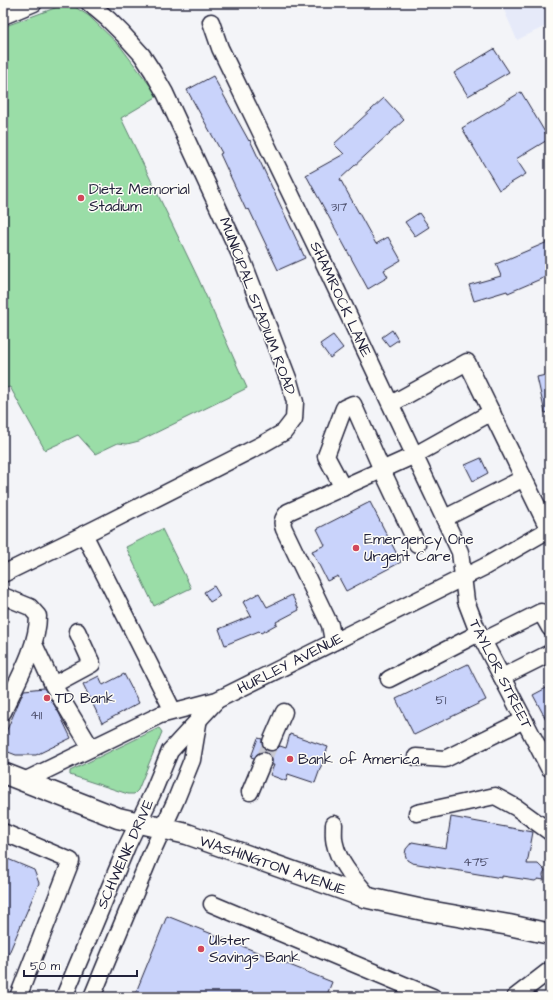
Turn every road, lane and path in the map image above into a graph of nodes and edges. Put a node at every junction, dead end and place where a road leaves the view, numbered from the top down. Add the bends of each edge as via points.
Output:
1 (34, 3) edge
2 (89, 3) edge
3 (3, 16) edge
4 (211, 22) dead end
5 (391, 404) junction
6 (492, 412) junction
7 (415, 455) junction
8 (382, 470) junction
9 (524, 478) junction
10 (343, 488) junction
11 (444, 518) junction
12 (549, 530) edge
13 (84, 534) junction
14 (417, 544) dead end
15 (4, 573) edge
16 (463, 577) junction
17 (3, 596) edge
18 (550, 628) edge
19 (77, 631) dead end
20 (481, 637) junction
21 (333, 641) junction
22 (34, 644) junction
23 (550, 653) edge
24 (502, 677) junction
25 (389, 679) dead end
26 (54, 685) junction
27 (217, 700) junction
28 (173, 711) junction
29 (3, 712) edge
30 (284, 712) dead end
31 (199, 718) junction
32 (524, 720) junction
33 (271, 742) tunnel mouth
34 (91, 748) junction
35 (416, 757) dead end
36 (547, 757) edge
37 (263, 761) tunnel mouth
38 (3, 773) edge
39 (24, 780) junction
40 (250, 792) dead end
41 (417, 813) dead end
42 (138, 822) junction
43 (334, 824) dead end
44 (163, 829) junction
45 (3, 832) edge
46 (550, 832) edge
47 (371, 899) junction
48 (212, 904) dead end
49 (550, 934) edge
50 (550, 970) edge
51 (18, 997) edge
52 (64, 997) edge
53 (92, 997) edge
54 (433, 997) edge
55 (515, 997) edge

1 - 3 street
2 - 13 street, MUNICIPAL STADIUM ROAD via 142,55 165,93 242,259 295,402 294,419 284,432
4 - 5 street, SHAMROCK LANE via 220,48
5 - 6 street via 467,362
5 - 7 street, SHAMROCK LANE
6 - 7 street
6 - 9 street
7 - 8 street
7 - 11 street, SHAMROCK LANE
8 - 10 street
8 - 10 street via 353,404 344,408 326,456
8 - 14 street
9 - 11 street
9 - 12 street
10 - 21 street via 288,512 282,523 330,625
11 - 16 street, SHAMROCK LANE via 460,552
12 - 16 street, HURLEY AVENUE
13 - 15 street, MUNICIPAL STADIUM ROAD
13 - 28 street
16 - 20 street, TAYLOR STREET via 466,601
16 - 21 street, HURLEY AVENUE
17 - 22 street via 30,607 38,616
18 - 20 street via 541,612
19 - 26 street via 92,664
20 - 24 street, TAYLOR STREET
20 - 25 street
21 - 27 street, HURLEY AVENUE
22 - 26 street
22 - 29 street
23 - 24 street
24 - 32 street, TAYLOR STREET
26 - 34 street
27 - 28 street, HURLEY AVENUE
27 - 31 street, SCHWENK DRIVE
28 - 34 street, HURLEY AVENUE
30 - 33 street
31 - 42 street, SCHWENK DRIVE via 170,751
31 - 44 street, SCHWENK DRIVE via 192,760
32 - 35 street via 445,759
32 - 36 street, TAYLOR STREET
34 - 39 street, HURLEY AVENUE
37 - 40 street
38 - 39 main road, WASHINGTON AVENUE
39 - 42 main road, WASHINGTON AVENUE via 118,818
41 - 46 street via 495,796
42 - 44 main road, WASHINGTON AVENUE
42 - 52 street, SCHWENK DRIVE
43 - 47 street via 339,856
44 - 47 main road, WASHINGTON AVENUE via 187,834
44 - 53 street, SCHWENK DRIVE
45 - 51 street via 71,862
47 - 49 main road, WASHINGTON AVENUE
48 - 54 street
50 - 55 street

